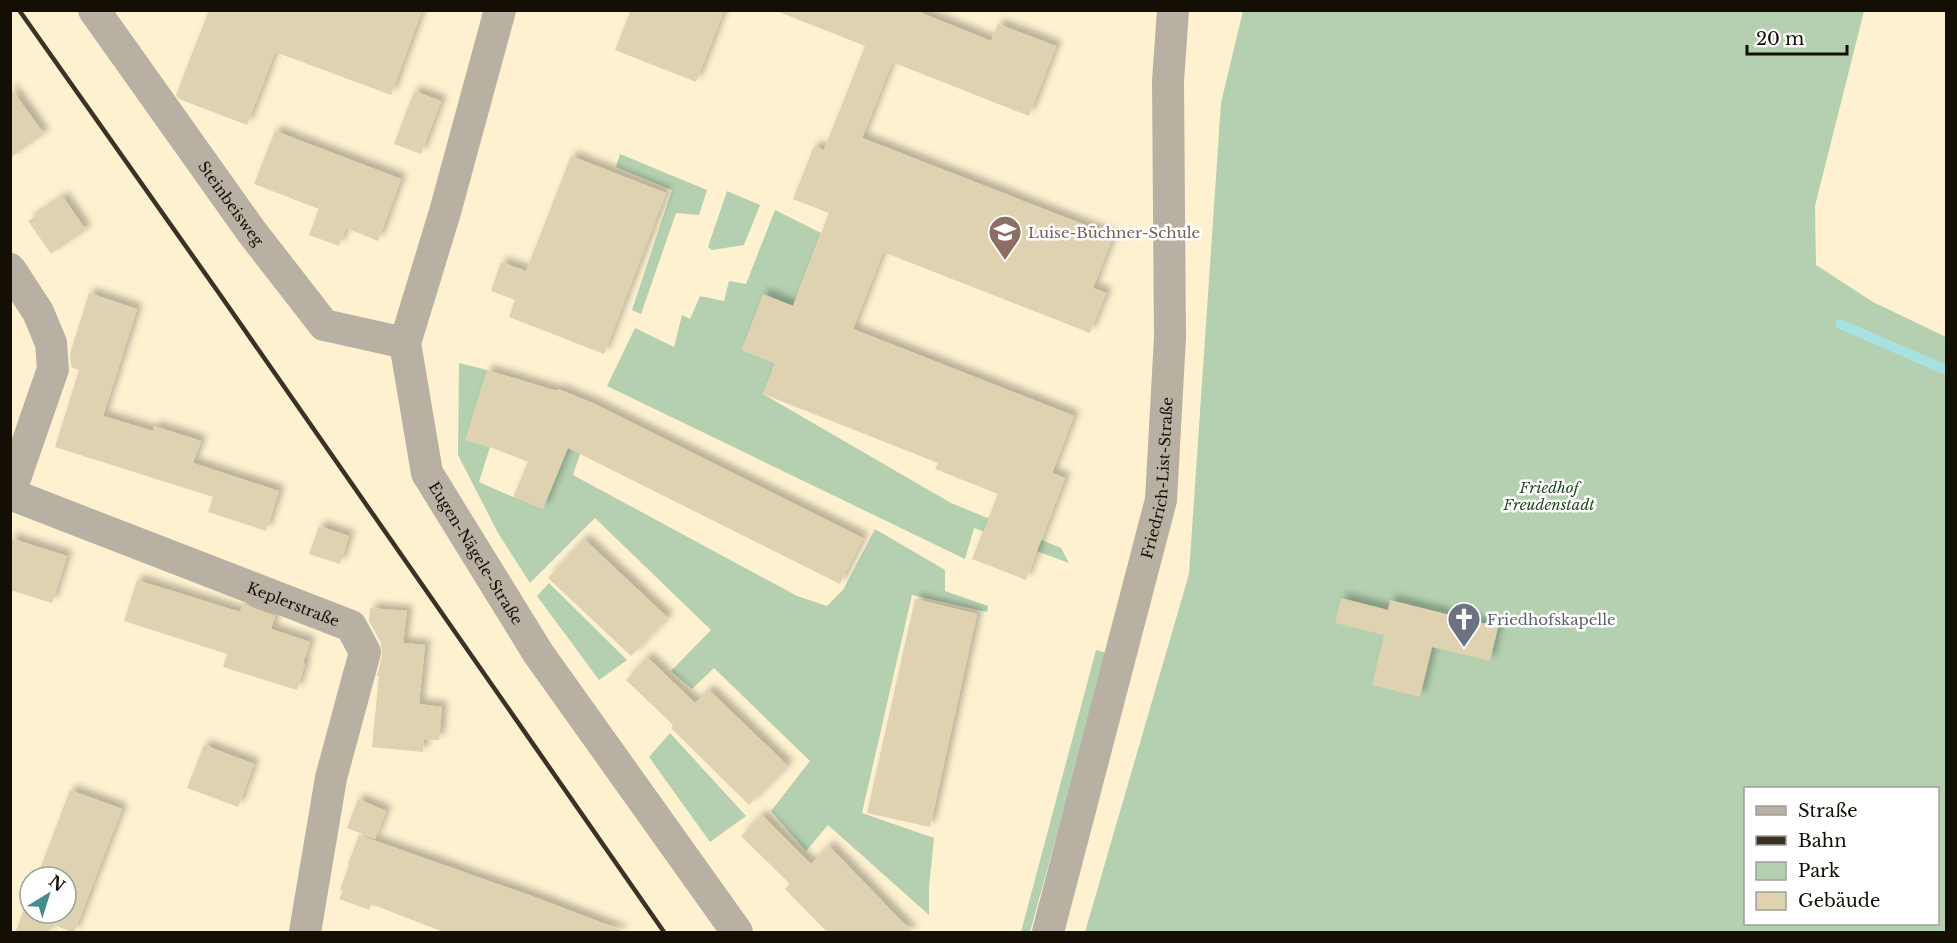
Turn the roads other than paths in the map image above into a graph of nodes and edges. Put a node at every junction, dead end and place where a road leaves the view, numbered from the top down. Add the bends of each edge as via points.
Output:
1 (94, 10) edge
2 (500, 10) edge
3 (1173, 10) edge
4 (10, 269) edge
5 (405, 343) junction
6 (10, 493) edge
7 (305, 933) edge
8 (737, 933) edge
9 (1048, 933) edge

1 - 5 street, Steinbeisweg via 251,231 324,325
2 - 5 street, Eugen-Nägele-Straße
3 - 9 street, Friedrich-List-Straße via 1168,81 1170,337 1161,500
4 - 6 street via 38,312 51,343 53,369
5 - 8 street, Eugen-Nägele-Straße via 428,473 538,653
6 - 7 street, Keplerstraße via 351,626 365,652 331,778

